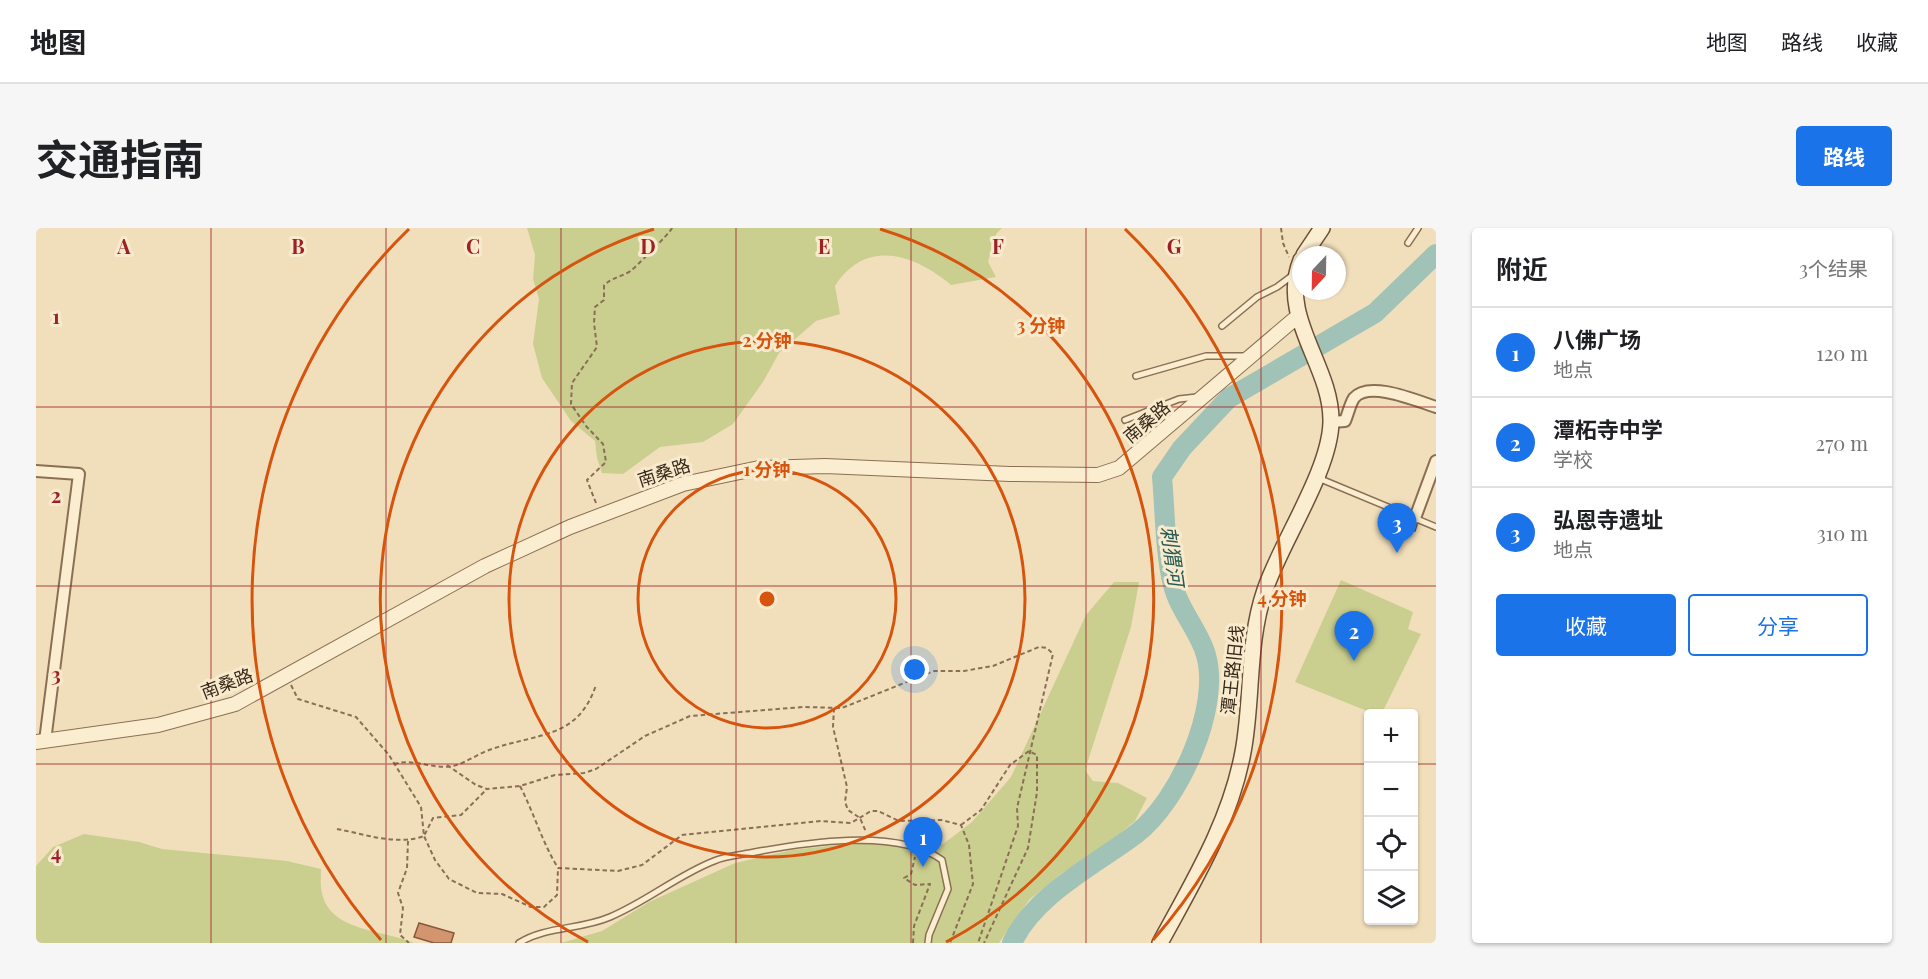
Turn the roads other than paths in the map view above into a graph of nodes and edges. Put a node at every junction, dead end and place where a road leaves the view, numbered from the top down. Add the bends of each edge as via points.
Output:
1 (1322, 228) edge
2 (1418, 228) edge
3 (1408, 243) dead end
4 (1310, 246) edge
5 (1292, 273) edge
6 (1295, 300) edge
7 (1299, 320) junction
8 (1222, 326) dead end
9 (1251, 357) junction
10 (1136, 376) dead end
11 (1205, 397) junction
12 (1436, 407) edge
13 (1125, 420) dead end
14 (1331, 422) junction
15 (1436, 461) edge
16 (1319, 468) junction
17 (36, 471) edge
18 (1415, 518) junction
19 (1436, 527) edge
20 (40, 742) edge
21 (519, 943) edge
22 (928, 943) edge
23 (1160, 943) edge

1 - 4 main road
2 - 3 lane
5 - 8 lane
6 - 7 main road, 潭王路旧线
7 - 9 street, 南桑路
7 - 14 main road, 潭王路旧线 via 1322,379
9 - 10 lane via 1206,356
9 - 11 street, 南桑路
11 - 13 lane via 1179,399
11 - 20 street, 南桑路 via 1119,468 1098,475 825,466 759,468 683,483 485,566 235,704 158,725
12 - 14 street via 1380,391 1364,391 1354,399 1345,421
14 - 16 main road, 潭王路旧线
15 - 18 street
16 - 18 lane via 1323,480
16 - 23 main road, 潭王路旧线 via 1259,609 1246,735 1232,798 1213,844
17 - 20 street via 79,474
18 - 19 lane
21 - 22 lane via 536,932 609,918 715,860 811,842 919,848 942,860 948,889

